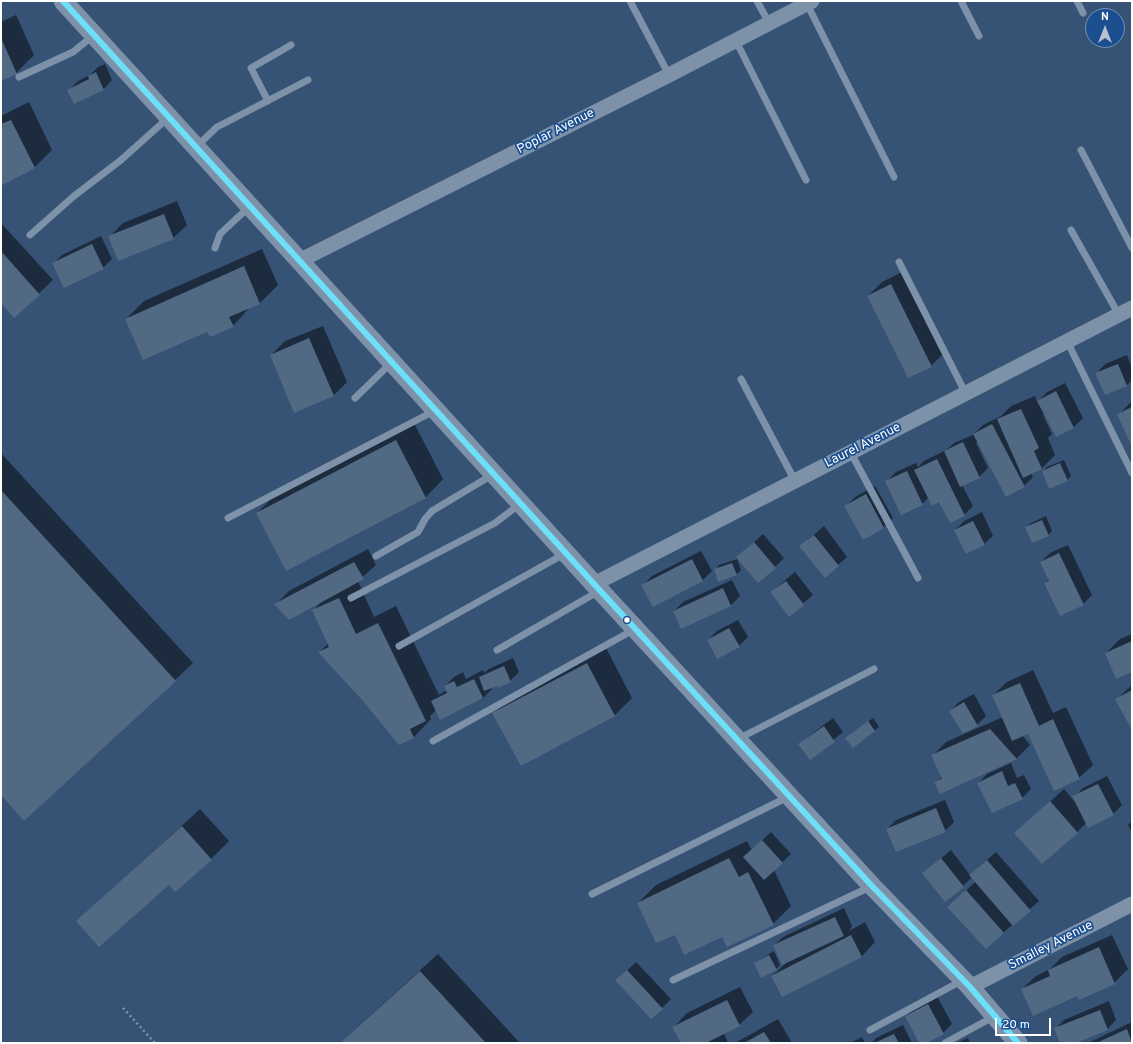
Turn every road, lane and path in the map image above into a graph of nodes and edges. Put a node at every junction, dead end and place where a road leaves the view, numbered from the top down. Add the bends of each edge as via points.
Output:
1 (63, 1) edge
2 (630, 1) edge
3 (757, 1) edge
4 (961, 1) edge
5 (1078, 1) edge
6 (810, 2) edge
7 (1083, 13) dead end
8 (769, 23) junction
9 (94, 35) junction
10 (979, 36) dead end
11 (736, 40) junction
12 (291, 45) dead end
13 (669, 75) junction
14 (20, 77) dead end
15 (308, 80) dead end
16 (268, 101) junction
17 (169, 117) junction
18 (196, 147) junction
19 (1081, 150) dead end
20 (894, 177) dead end
21 (806, 180) dead end
22 (250, 206) junction
23 (1071, 230) dead end
24 (30, 235) dead end
25 (215, 248) dead end
26 (1132, 248) edge
27 (299, 260) junction
28 (899, 262) dead end
29 (1126, 311) edge
30 (1067, 342) junction
31 (392, 362) junction
32 (741, 379) dead end
33 (966, 394) junction
34 (355, 398) dead end
35 (436, 410) junction
36 (851, 453) junction
37 (1132, 473) edge
38 (494, 474) junction
39 (795, 481) junction
40 (520, 504) junction
41 (228, 518) dead end
42 (566, 553) junction
43 (376, 556) dead end
44 (918, 578) dead end
45 (596, 587) junction
46 (351, 598) dead end
47 (635, 629) junction
48 (398, 646) dead end
49 (497, 650) dead end
50 (874, 669) dead end
51 (738, 739) junction
52 (433, 741) dead end
53 (790, 796) junction
54 (872, 886) junction
55 (592, 894) dead end
56 (1132, 904) edge
57 (673, 980) dead end
58 (966, 984) junction
59 (123, 1008) dead end
60 (995, 1016) junction
61 (870, 1030) dead end
62 (155, 1043) edge
63 (945, 1043) edge
64 (1018, 1043) edge

1 - 9 street
2 - 13 lane
3 - 8 lane
4 - 10 lane
5 - 7 lane
6 - 8 street, Poplar Avenue
6 - 20 lane
8 - 11 street, Poplar Avenue
9 - 14 lane via 73,52
9 - 17 street
11 - 13 street, Poplar Avenue
11 - 21 lane
12 - 16 lane via 251,68
13 - 27 street, Poplar Avenue
15 - 16 lane
16 - 18 lane via 217,127
17 - 18 street
17 - 24 lane
18 - 22 street
19 - 26 lane
22 - 25 lane via 220,234
22 - 27 street
23 - 29 lane
27 - 31 street
28 - 33 lane
29 - 30 street, Laurel Avenue
30 - 33 street, Laurel Avenue
30 - 37 lane
31 - 34 lane
31 - 35 street
32 - 39 lane
33 - 36 street, Laurel Avenue
35 - 38 street
35 - 41 lane
36 - 39 street, Laurel Avenue
36 - 44 lane
38 - 40 street
38 - 43 lane via 432,511 418,532
39 - 45 street, Laurel Avenue
40 - 42 street
40 - 46 lane via 495,523
42 - 45 street
42 - 48 lane
45 - 47 street
45 - 49 lane
47 - 51 street
47 - 52 lane
50 - 51 lane
51 - 53 street
53 - 54 street
53 - 55 lane
54 - 57 lane
54 - 58 street
56 - 58 street, Smalley Avenue
58 - 60 street
58 - 61 lane
59 - 62 path
60 - 63 lane
60 - 64 street

